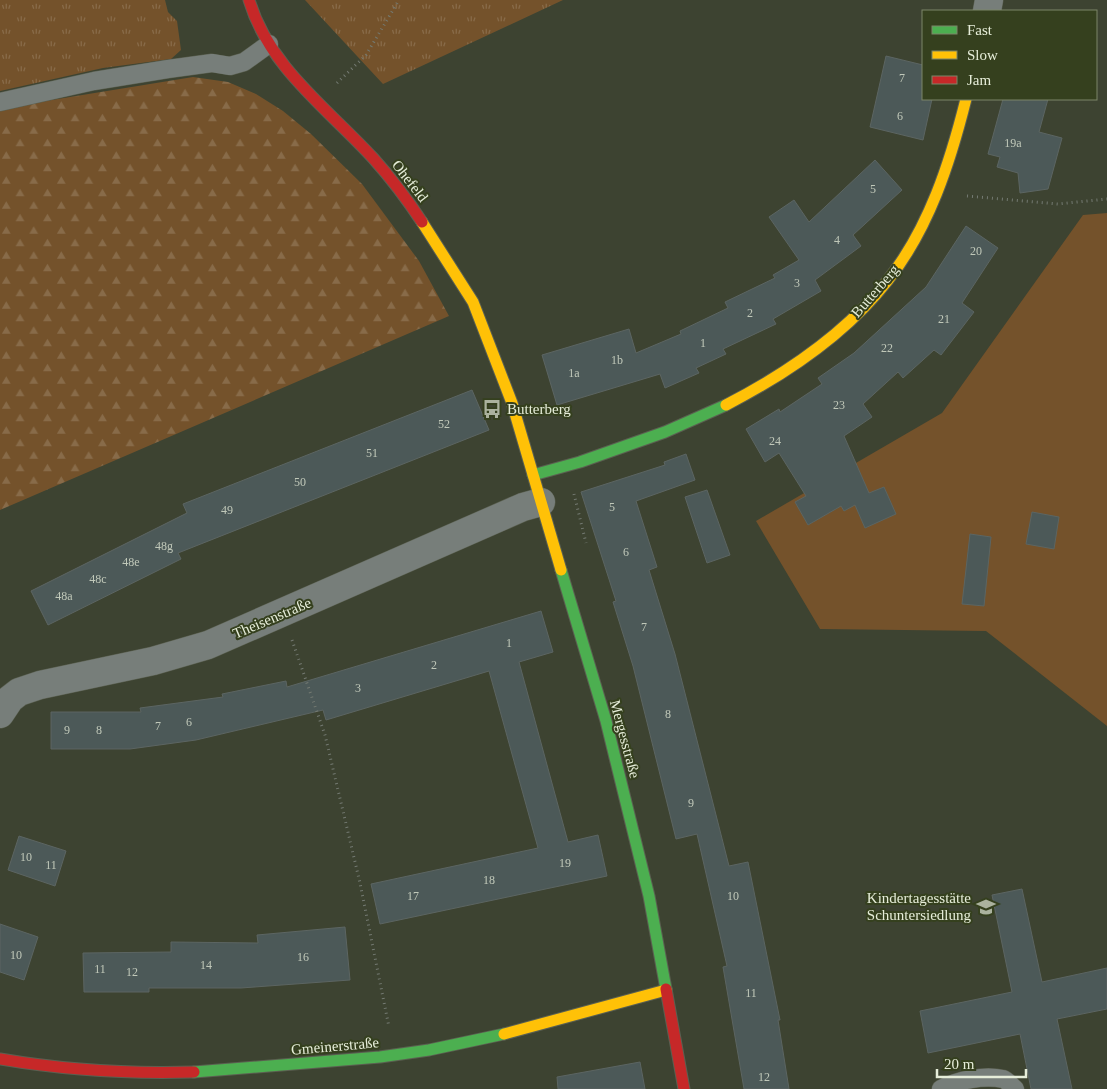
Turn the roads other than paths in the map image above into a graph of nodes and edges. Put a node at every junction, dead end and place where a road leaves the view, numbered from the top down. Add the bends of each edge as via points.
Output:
1 (249, 0) edge
2 (269, 44) junction
3 (966, 100) edge
4 (0, 102) edge
5 (512, 403) joint
6 (533, 475) junction
7 (541, 502) junction
8 (0, 714) edge
9 (666, 990) junction
10 (0, 1059) edge
11 (684, 1089) edge
12 (941, 1089) edge
13 (1015, 1089) edge

1 - 2 street, Ohefeld via 255,20
2 - 4 lane via 244,62 230,66 212,63 168,69
2 - 5 street, Ohefeld via 293,78 373,158 443,253 473,302
3 - 6 street, Butterberg via 954,148 912,245 889,280 853,318 814,350 734,400 689,422 566,468
5 - 6 street, Mergesstraße
6 - 7 street, Mergesstraße
7 - 8 street, Theisenstraße via 523,507 208,645 19,692
7 - 9 street, Mergesstraße via 606,721 649,896
9 - 10 street, Gmeinerstraße via 514,1031 394,1056 154,1074 93,1072
9 - 11 street, Mergesstraße
12 - 13 lane via 979,1078 1004,1080

